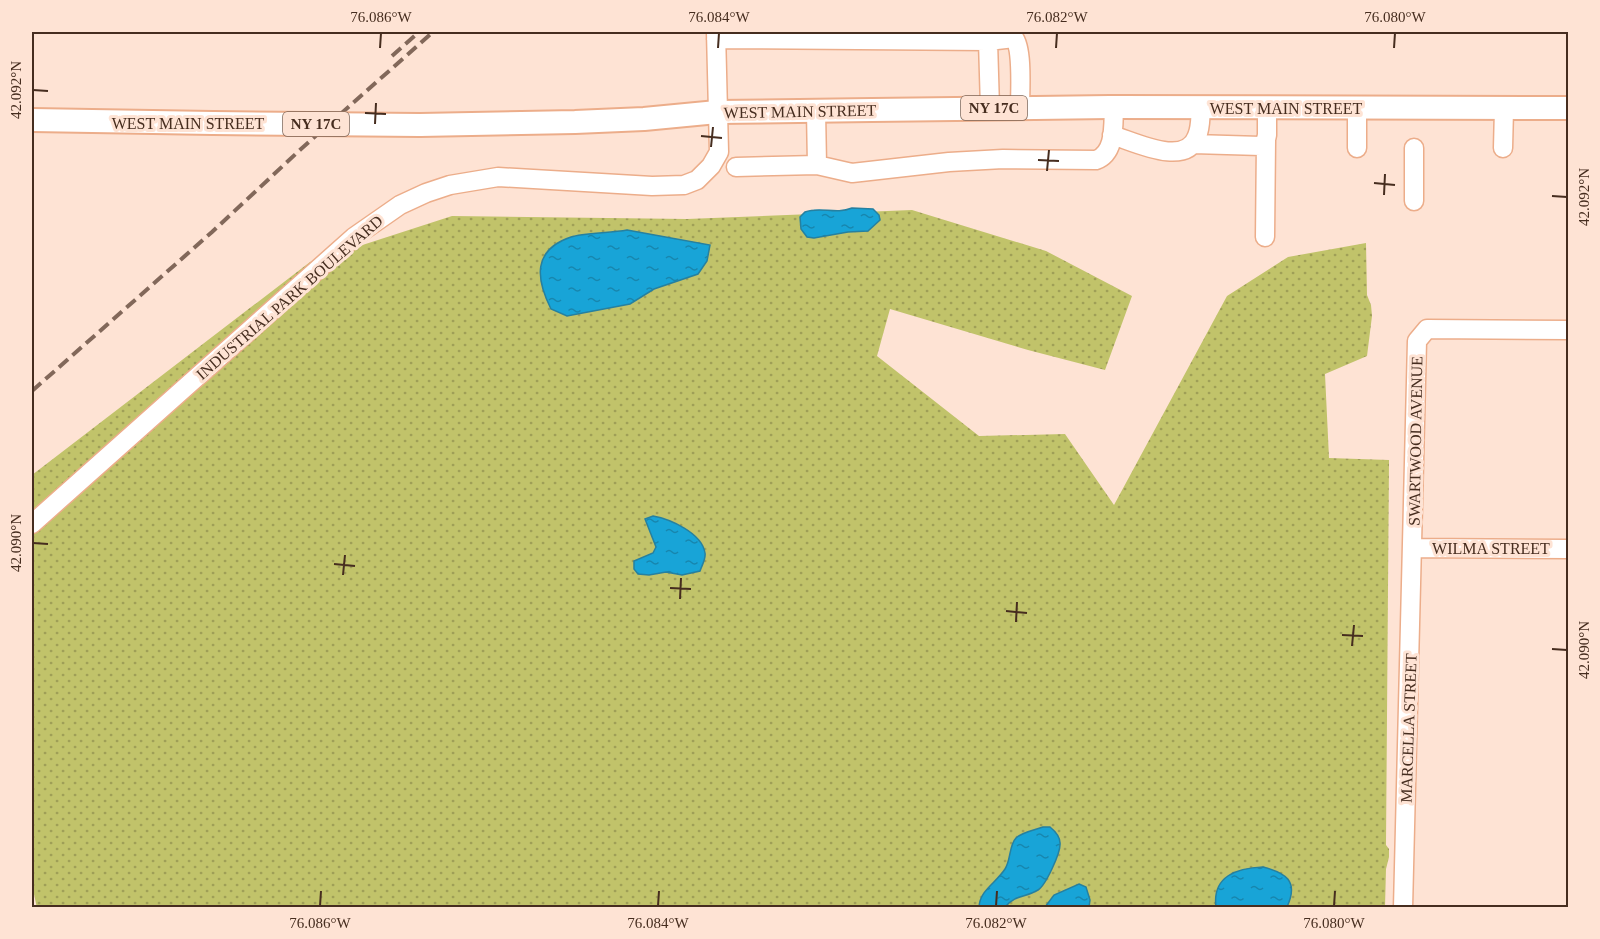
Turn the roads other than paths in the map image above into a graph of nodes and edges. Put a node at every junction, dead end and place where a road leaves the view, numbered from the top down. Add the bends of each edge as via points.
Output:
1 (716, 35) edge
2 (988, 41) junction
3 (1114, 107) junction
4 (990, 108) junction
5 (1020, 108) junction
6 (1201, 108) junction
7 (1268, 108) junction
8 (1357, 108) junction
9 (1569, 108) edge
10 (1504, 109) junction
11 (816, 111) junction
12 (717, 112) junction
13 (32, 120) edge
14 (1112, 135) junction
15 (1266, 141) junction
16 (1193, 144) junction
17 (1357, 148) dead end
18 (1414, 148) dead end
19 (1503, 148) dead end
20 (817, 165) junction
21 (736, 167) dead end
22 (1414, 201) dead end
23 (1265, 237) dead end
24 (1569, 330) edge
25 (32, 524) edge
26 (1413, 548) junction
27 (1569, 549) edge
28 (1403, 908) edge

1 - 2 street
1 - 12 street, INDUSTRIAL PARK BOULEVARD
2 - 4 street
2 - 5 street via 1007,37 1017,41
3 - 5 main road, WEST MAIN STREET / NY 17C
3 - 6 main road, WEST MAIN STREET / NY 17C
3 - 14 street
4 - 5 main road, WEST MAIN STREET / NY 17C
4 - 11 main road, WEST MAIN STREET / NY 17C
6 - 7 main road, WEST MAIN STREET / NY 17C
6 - 16 street via 1200,128
7 - 8 main road, WEST MAIN STREET / NY 17C
7 - 15 street
8 - 10 main road, WEST MAIN STREET / NY 17C
8 - 17 street
9 - 10 main road, WEST MAIN STREET / NY 17C
10 - 19 street
11 - 12 main road, WEST MAIN STREET / NY 17C
11 - 20 street
12 - 13 main road, WEST MAIN STREET / NY 17C, bridge via 598,121 420,125
12 - 25 street, INDUSTRIAL PARK BOULEVARD via 718,152 697,180 684,185 498,177 450,185 392,210 354,237
14 - 16 street via 1170,153 1184,151
14 - 20 street via 1106,154 1096,160 1003,159 852,173
15 - 16 street via 1261,146
15 - 23 street
18 - 22 street
20 - 21 street
24 - 26 street, SWARTWOOD AVENUE via 1427,330 1420,336
26 - 27 street, WILMA STREET
26 - 28 street, MARCELLA STREET

